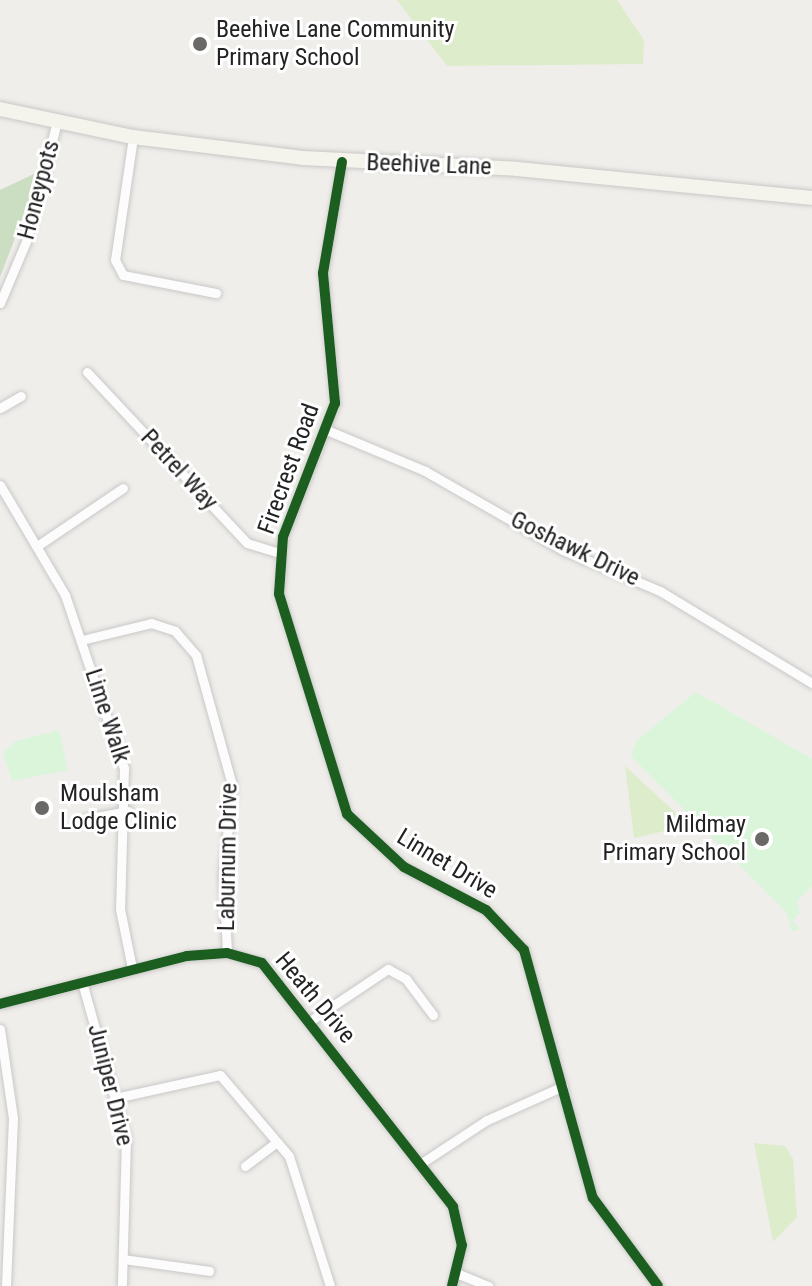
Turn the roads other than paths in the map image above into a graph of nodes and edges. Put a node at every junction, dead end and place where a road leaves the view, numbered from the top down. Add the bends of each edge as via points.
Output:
1 (0, 109) edge
2 (57, 121) junction
3 (133, 137) junction
4 (342, 162) junction
5 (812, 198) edge
6 (216, 293) dead end
7 (0, 303) edge
8 (87, 372) dead end
9 (21, 396) dead end
10 (0, 408) edge
11 (329, 431) junction
12 (0, 485) edge
13 (123, 488) dead end
14 (40, 544) junction
15 (280, 553) junction
16 (82, 640) junction
17 (812, 683) edge
18 (128, 811) junction
19 (85, 819) dead end
20 (227, 953) junction
21 (132, 968) junction
22 (82, 982) junction
23 (0, 1004) edge
24 (433, 1015) dead end
25 (310, 1021) junction
26 (0, 1029) edge
27 (563, 1086) junction
28 (115, 1098) junction
29 (277, 1142) junction
30 (5, 1162) edge
31 (420, 1164) junction
32 (245, 1166) dead end
33 (123, 1259) junction
34 (209, 1271) dead end
35 (456, 1273) junction
36 (6, 1286) edge
37 (122, 1286) edge
38 (330, 1286) edge
39 (452, 1286) edge
40 (489, 1286) edge
41 (658, 1286) edge

1 - 2 main road, Beehive Lane
2 - 3 main road, Beehive Lane
2 - 7 street, Honeypots via 27,239
3 - 4 main road, Beehive Lane
3 - 6 street via 115,260 123,275
4 - 5 main road, Beehive Lane via 517,169
4 - 11 street, Firecrest Road via 323,273 334,385
8 - 15 street, Petrel Way via 247,543
9 - 10 street
11 - 15 street, Firecrest Road
11 - 17 street, Goshawk Drive via 425,471 563,550 637,579
12 - 14 street, Lime Walk
13 - 14 street
14 - 16 street, Lime Walk
15 - 27 street, Linnet Drive via 279,594 347,814 404,867 473,900 515,939 535,973
16 - 18 street, Lime Walk via 124,768
16 - 20 street, Laburnum Drive via 151,623 175,631 196,655 232,785 223,876
18 - 19 street
18 - 21 street, Lime Walk via 120,909
20 - 21 street, Heath Drive
20 - 25 street, Heath Drive via 269,969
21 - 22 street, Heath Drive
22 - 23 street, Heath Drive
22 - 28 street, Juniper Drive
24 - 25 street via 406,979 388,969
25 - 31 street, Heath Drive
26 - 30 street via 11,1088
27 - 31 street via 487,1120
27 - 41 street, Linnet Drive via 593,1198
28 - 29 street via 220,1075
28 - 33 street, Juniper Drive via 129,1176
29 - 32 street
29 - 38 street via 307,1196
30 - 36 street
31 - 35 street, Heath Drive via 459,1219
33 - 34 street
33 - 37 street, Juniper Drive
35 - 39 street, Heath Drive
35 - 40 street

